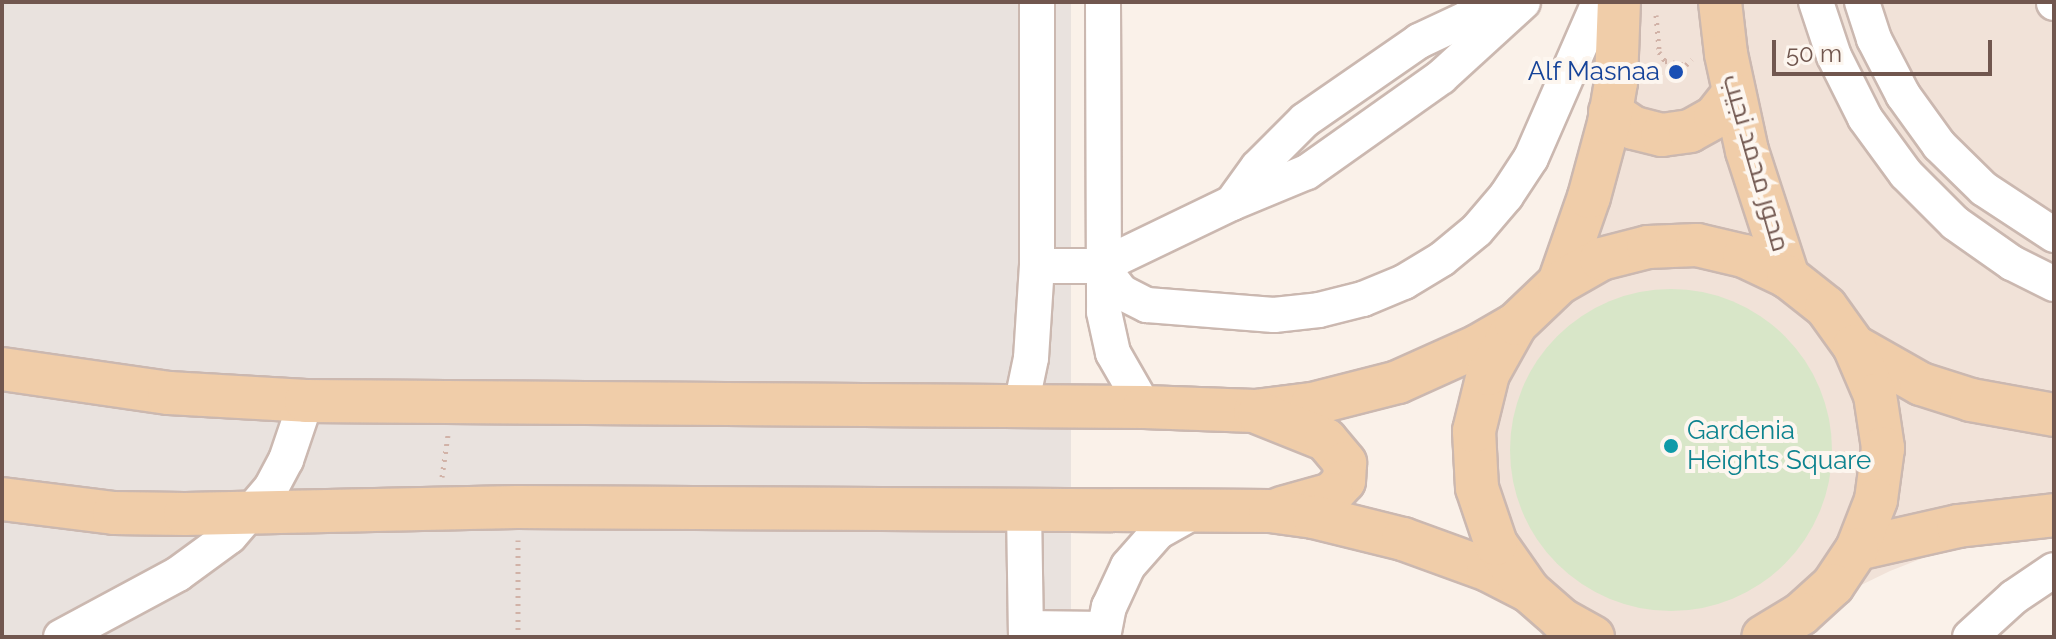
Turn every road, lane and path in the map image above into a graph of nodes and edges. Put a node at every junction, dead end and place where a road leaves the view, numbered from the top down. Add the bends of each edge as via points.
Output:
1 (1037, 2) edge
2 (1103, 2) edge
3 (1599, 2) edge
4 (1619, 2) edge
5 (1655, 2) edge
6 (1720, 2) edge
7 (1816, 2) edge
8 (1862, 2) edge
9 (1520, 4) edge
10 (1694, 44) dead end
11 (1733, 94) junction
12 (1610, 112) junction
13 (1232, 203) junction
14 (2054, 235) edge
15 (1037, 266) junction
16 (1101, 266) junction
17 (1788, 277) junction
18 (1559, 283) junction
19 (2054, 284) edge
20 (1516, 324) junction
21 (1854, 346) junction
22 (2, 369) edge
23 (306, 401) junction
24 (453, 402) junction
25 (1021, 406) junction
26 (1144, 407) junction
27 (1255, 411) junction
28 (2054, 415) edge
29 (2, 499) edge
30 (517, 507) junction
31 (438, 508) junction
32 (1024, 509) junction
33 (1197, 510) junction
34 (1270, 511) junction
35 (253, 513) junction
36 (2054, 515) edge
37 (1857, 549) junction
38 (2054, 570) edge
39 (1833, 585) junction
40 (1529, 591) junction
41 (1575, 631) edge
42 (1026, 632) edge
43 (1103, 633) edge
44 (61, 637) edge
45 (518, 637) edge
46 (1763, 637) edge
47 (1822, 637) edge
48 (1970, 637) edge

1 - 15 street
2 - 16 street
3 - 16 street via 1531,158 1506,196 1477,230 1404,282 1348,303 1274,315 1147,305 1121,292
4 - 12 main road
5 - 10 path via 1659,52 1665,61 1686,65 1693,58
6 - 11 main road, محور محمد نجيب
7 - 19 street via 1834,56 1865,118 1906,174 1955,223 2012,263
8 - 14 street via 1903,95 1939,145 1984,189
9 - 13 street via 1441,77 1330,159
9 - 13 street via 1466,19 1419,41 1305,120 1258,167
11 - 12 main road via 1715,117 1690,131 1662,135 1634,128
11 - 17 main road, محور محمد نجيب
12 - 18 main road via 1589,197
13 - 16 street
15 - 16 street
15 - 25 street via 1031,358
16 - 26 street via 1113,353
17 - 18 main road via 1744,256 1697,245 1648,247 1601,259
17 - 21 main road via 1826,307
18 - 20 main road
20 - 27 main road via 1398,382 1312,404
20 - 40 main road via 1488,374 1474,431 1477,488 1491,530
21 - 28 main road via 1921,384 1971,400
21 - 37 main road via 1875,395 1883,448 1876,500
22 - 23 main road via 169,393
23 - 24 main road
23 - 35 street via 286,460
24 - 25 main road
24 - 31 path
25 - 26 main road
26 - 27 main road
27 - 34 main road via 1326,440 1345,463 1344,481 1332,494
29 - 35 main road via 114,513
30 - 31 main road
30 - 32 main road
30 - 45 path
31 - 35 main road
32 - 33 main road
32 - 42 street
33 - 34 main road
33 - 43 street via 1158,532 1135,557 1117,585
34 - 40 main road via 1403,539
35 - 44 street via 205,557
36 - 37 main road via 1958,526
37 - 39 main road
38 - 48 street
39 - 46 main road via 1801,614
39 - 47 main road
40 - 41 main road
42 - 43 street

